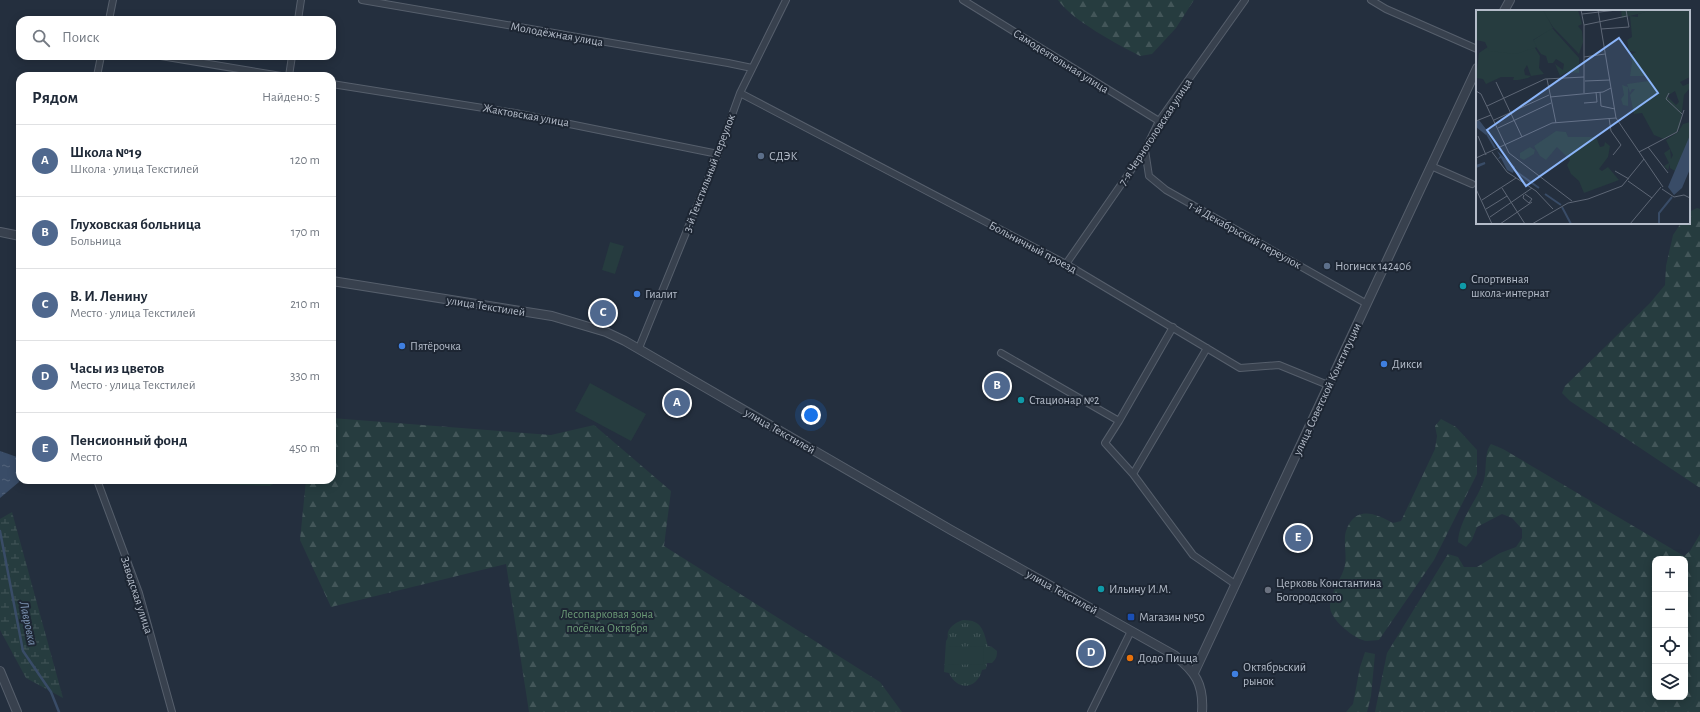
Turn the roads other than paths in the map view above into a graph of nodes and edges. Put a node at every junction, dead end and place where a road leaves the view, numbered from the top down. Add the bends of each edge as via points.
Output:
1 (113, 0) edge
2 (301, 0) edge
3 (362, 0) edge
4 (786, 0) edge
5 (963, 0) edge
6 (1245, 0) edge
7 (1371, 0) edge
8 (1510, 0) edge
9 (1505, 10) edge
10 (109, 16) edge
11 (299, 16) edge
12 (1476, 49) edge
13 (100, 60) edge
14 (185, 60) edge
15 (291, 60) edge
16 (752, 68) junction
17 (1476, 70) edge
18 (98, 72) edge
19 (257, 72) edge
20 (290, 72) edge
21 (336, 85) edge
22 (740, 93) junction
23 (1159, 121) junction
24 (1145, 150) junction
25 (718, 154) junction
26 (1431, 166) junction
27 (1472, 184) dead end
28 (0, 232) edge
29 (16, 235) edge
30 (1066, 264) junction
31 (336, 283) edge
32 (1367, 304) junction
33 (1173, 327) junction
34 (639, 348) junction
35 (1207, 348) junction
36 (1001, 353) dead end
37 (1328, 385) junction
38 (1119, 421) junction
39 (1133, 474) junction
40 (98, 484) edge
41 (1235, 584) junction
42 (1131, 631) junction
43 (0, 671) edge
44 (1194, 674) junction
45 (17, 712) edge
46 (172, 712) edge
47 (1091, 712) edge
48 (1202, 712) edge

1 - 10 street
2 - 11 street
3 - 16 street, Молодёжная улица
4 - 16 street, 3-й Текстильный переулок
5 - 23 street, Самодеятельная улица
6 - 23 street, 7-я Черноголовская улица
7 - 12 street
8 - 9 street
13 - 18 street
14 - 19 street
15 - 20 street
16 - 22 street, 3-й Текстильный переулок
17 - 26 street, улица Советской Конституции
21 - 25 street, Жактовская улица via 515,112
22 - 25 street, 3-й Текстильный переулок
22 - 30 street, Больничный проезд
23 - 24 street, 7-я Черноголовская улица
24 - 30 street, 7-я Черноголовская улица
24 - 32 street, 1-й Декабрьский переулок via 1149,176 1166,190
25 - 34 street, 3-й Текстильный переулок
26 - 27 street
26 - 32 street, улица Советской Конституции
28 - 29 street
30 - 33 street, Больничный проезд
31 - 34 street, улица Текстилей via 552,316 606,332
32 - 37 street, улица Советской Конституции
33 - 35 street, Больничный проезд
33 - 38 street
34 - 42 street, улица Текстилей via 951,530
35 - 37 street, Больничный проезд via 1240,368 1279,365
35 - 39 street
36 - 38 street
37 - 41 street, улица Советской Конституции
38 - 39 street via 1105,443
39 - 41 street via 1193,555
40 - 46 street, Заводская улица via 139,593
41 - 44 street, улица Советской Конституции
42 - 44 street, улица Текстилей via 1174,655
42 - 47 street
43 - 45 street
44 - 48 street via 1200,686

